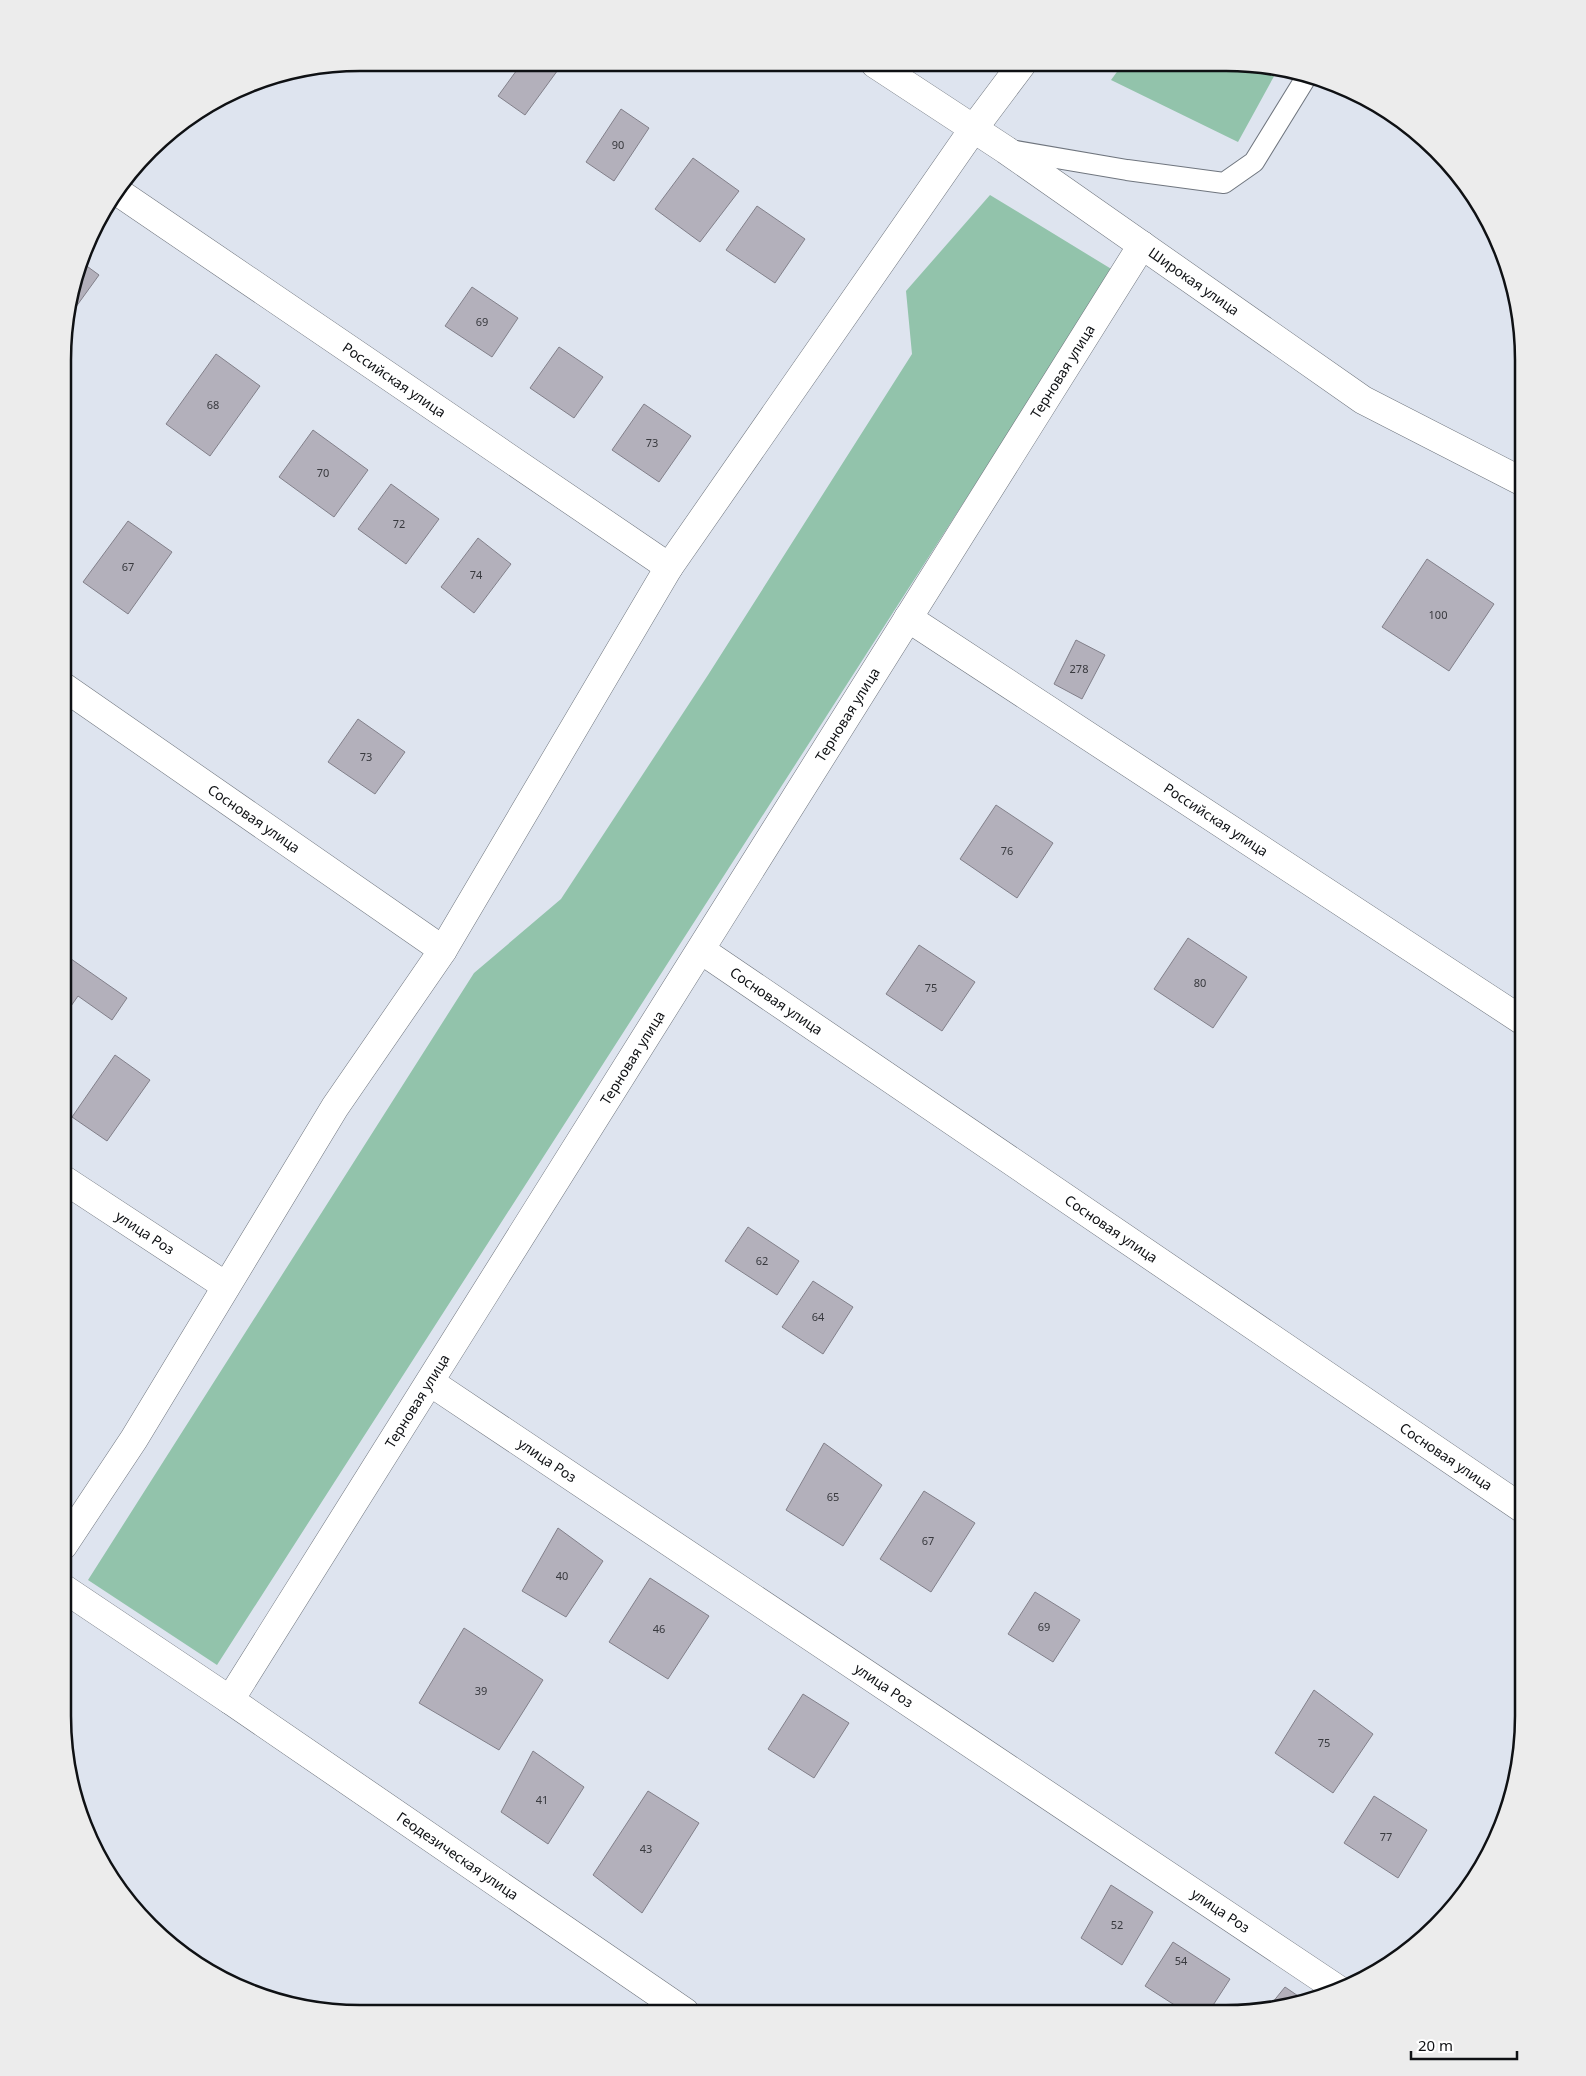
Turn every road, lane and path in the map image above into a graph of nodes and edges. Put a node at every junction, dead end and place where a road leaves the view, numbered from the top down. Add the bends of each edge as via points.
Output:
1 (886, 71) edge
2 (1017, 71) edge
3 (1303, 82) edge
4 (974, 128) junction
5 (1006, 150) junction
6 (123, 195) edge
7 (1142, 245) junction
8 (1515, 478) edge
9 (669, 567) junction
10 (908, 618) junction
11 (71, 691) edge
12 (443, 950) junction
13 (700, 950) junction
14 (1515, 1016) edge
15 (71, 1184) edge
16 (226, 1286) junction
17 (430, 1382) junction
18 (1515, 1503) edge
19 (71, 1534) edge
20 (71, 1593) edge
21 (230, 1700) junction
22 (1331, 1985) edge
23 (675, 2005) edge

1 - 4 street, Широкая улица
2 - 4 street
3 - 5 lane via 1254,162 1224,183
4 - 5 street, Широкая улица
4 - 9 street
5 - 7 street, Широкая улица
6 - 9 street, Российская улица
7 - 8 street, Широкая улица via 1363,400
7 - 10 street, Терновая улица
9 - 12 street
10 - 13 street, Терновая улица
10 - 14 street, Российская улица
11 - 12 street, Сосновая улица
12 - 16 street via 335,1107
13 - 17 street, Терновая улица
13 - 18 street, Сосновая улица
15 - 16 street, улица Роз
16 - 19 street via 134,1439
17 - 21 street, Терновая улица
17 - 22 street, улица Роз
20 - 21 street
21 - 23 street, Геодезическая улица

